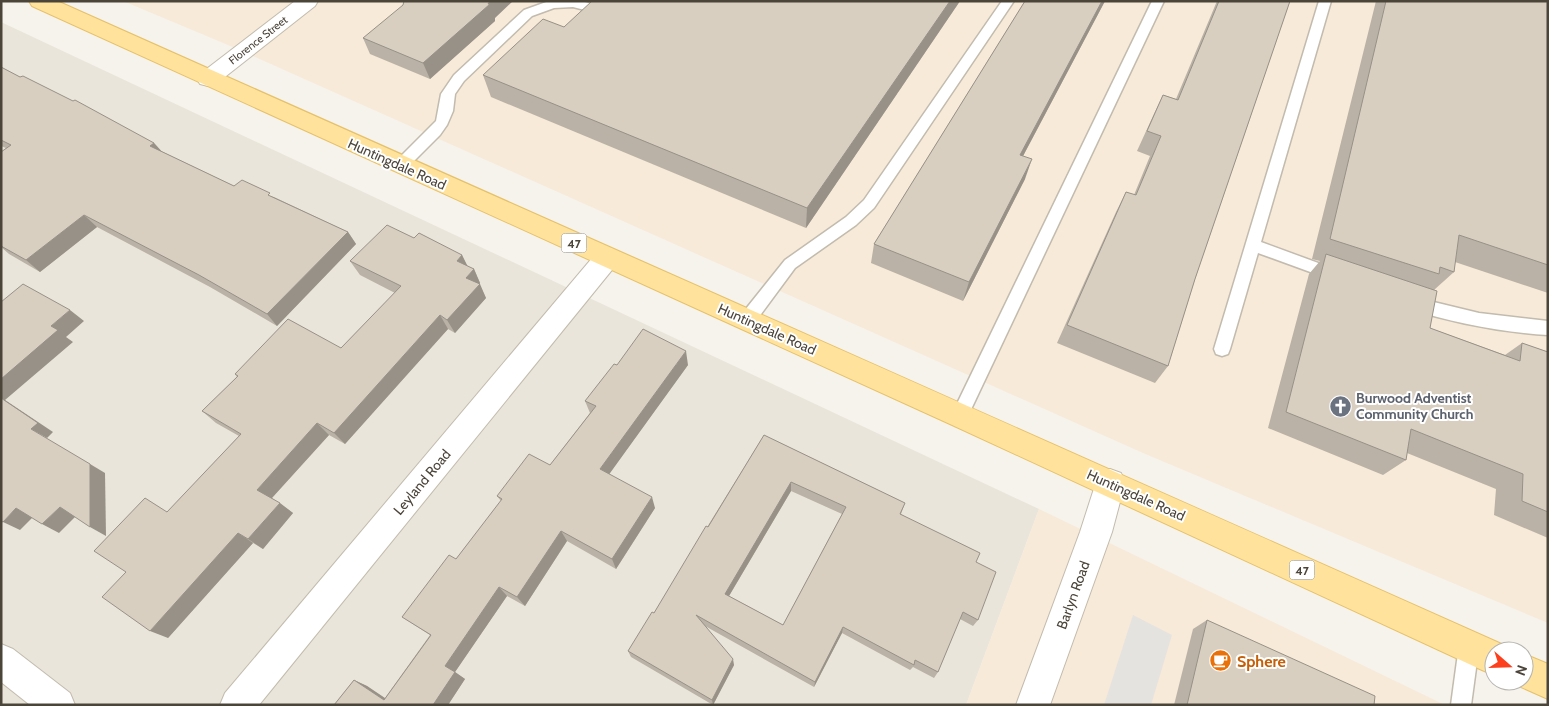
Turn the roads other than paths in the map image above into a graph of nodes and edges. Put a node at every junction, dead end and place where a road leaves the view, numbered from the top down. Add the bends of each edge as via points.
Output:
1 (39, 1) edge
2 (308, 1) edge
3 (1008, 1) edge
4 (1158, 1) edge
5 (1325, 1) edge
6 (608, 12) edge
7 (208, 78) junction
8 (401, 165) junction
9 (1253, 245) junction
10 (607, 258) junction
11 (1351, 281) edge
12 (1396, 297) edge
13 (747, 320) junction
14 (1548, 328) edge
15 (1222, 349) dead end
16 (960, 415) junction
17 (1110, 483) junction
18 (1482, 652) edge
19 (1, 661) edge
20 (58, 705) edge
21 (237, 705) edge
22 (1033, 705) edge
23 (1462, 705) edge

1 - 7 main road, Huntingdale Road / 47
2 - 7 street, Florence Street
3 - 13 lane via 870,204 790,264
4 - 16 lane
5 - 9 lane
6 - 8 lane via 573,3 553,4 528,13 459,78 448,94 442,122
7 - 8 main road, Huntingdale Road / 47
8 - 10 main road, Huntingdale Road / 47
9 - 11 lane
9 - 15 lane
10 - 13 main road, Huntingdale Road / 47
10 - 21 street, Leyland Road
12 - 14 lane via 1440,311
13 - 16 main road, Huntingdale Road / 47
16 - 17 main road, Huntingdale Road / 47
17 - 18 main road, Huntingdale Road / 47
17 - 22 street, Barlyn Road via 1096,532
18 - 23 lane
19 - 20 street

